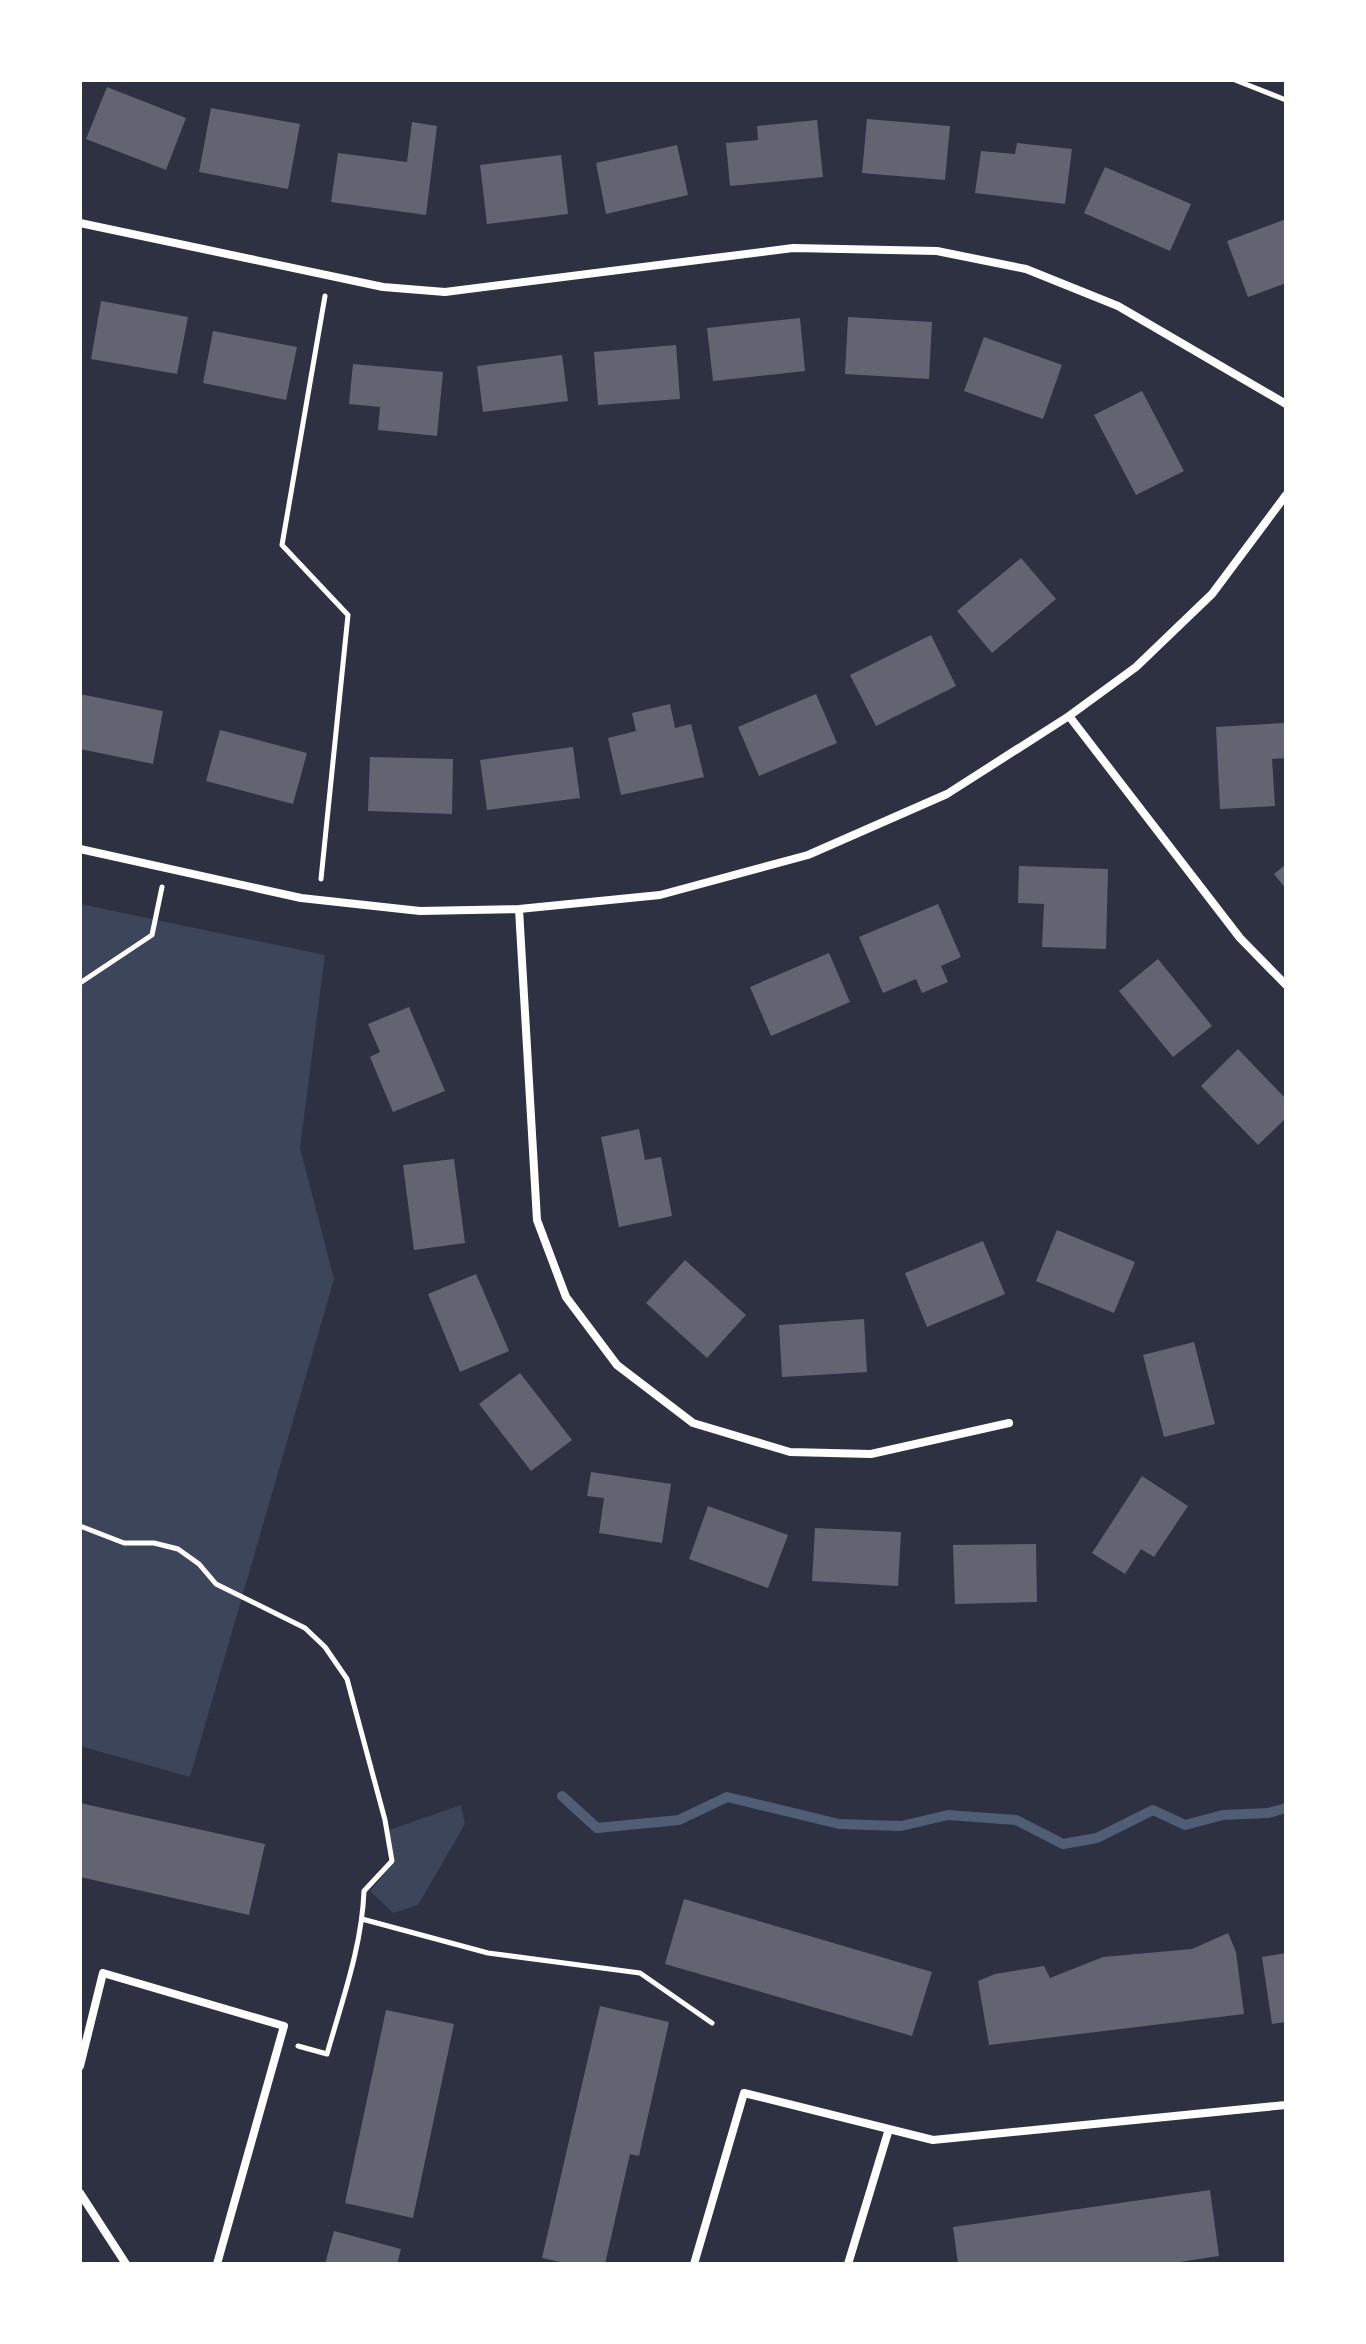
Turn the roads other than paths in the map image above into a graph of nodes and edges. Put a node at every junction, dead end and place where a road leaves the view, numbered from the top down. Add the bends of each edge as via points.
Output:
1 (80, 223) edge
2 (1286, 404) edge
3 (1286, 495) edge
4 (1069, 716) junction
5 (80, 849) edge
6 (519, 909) junction
7 (1286, 985) edge
8 (1009, 1423) dead end
9 (80, 2066) edge
10 (1286, 2105) edge
11 (889, 2129) junction
12 (80, 2193) edge
13 (126, 2264) edge
14 (217, 2264) edge
15 (694, 2264) edge
16 (848, 2264) edge

1 - 2 street via 383,287 445,292 793,248 937,251 1026,269 1118,306
3 - 4 street via 1212,594 1136,667
4 - 6 street via 947,794 808,855 660,895
4 - 7 street via 1240,938
5 - 6 street via 318,900 420,911
6 - 8 street via 537,1220 566,1297 617,1365 693,1423 790,1452 871,1454
9 - 14 street via 103,1973 284,2026
10 - 11 street via 933,2140
11 - 15 street via 744,2093
11 - 16 street
12 - 13 street

